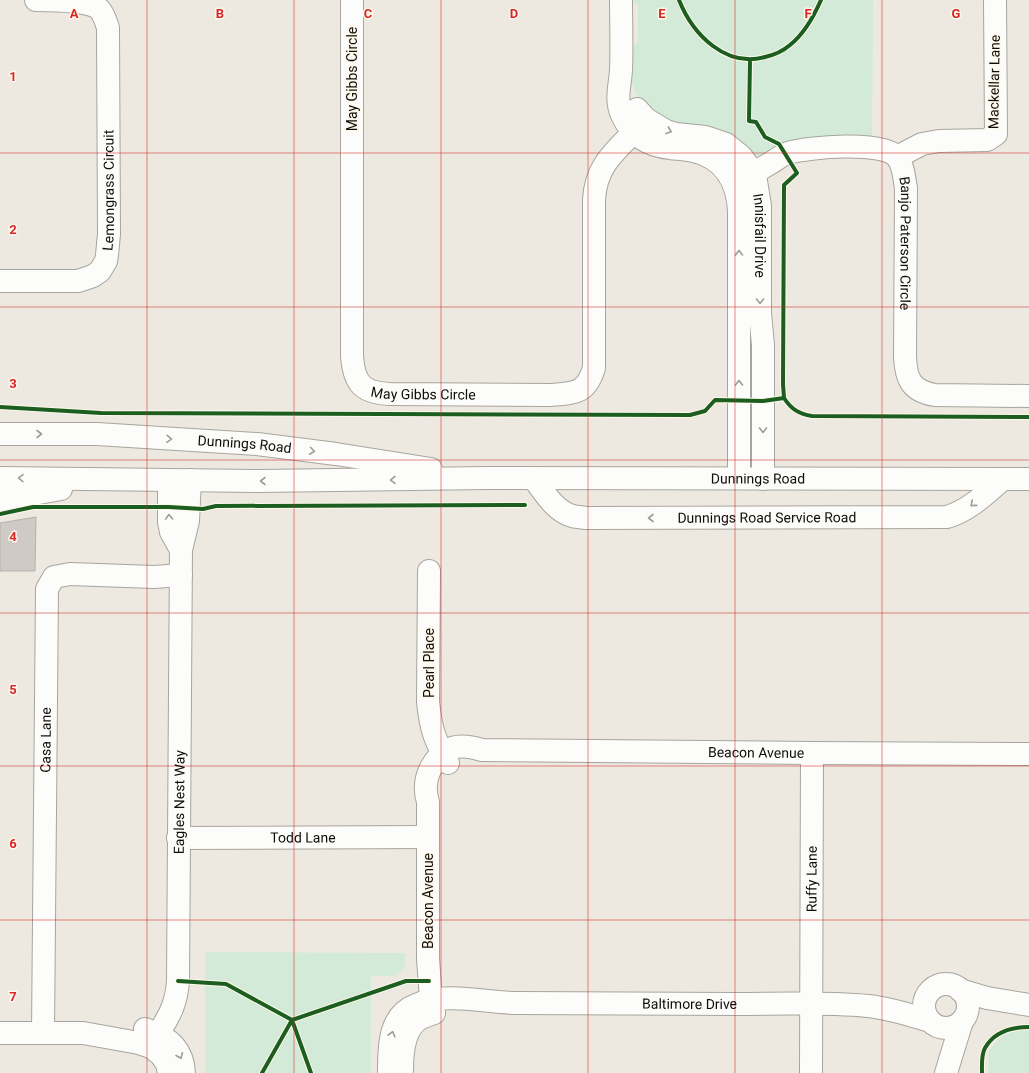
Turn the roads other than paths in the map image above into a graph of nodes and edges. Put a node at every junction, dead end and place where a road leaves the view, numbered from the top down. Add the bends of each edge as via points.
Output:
1 (36, 0) edge
2 (352, 0) edge
3 (621, 0) edge
4 (995, 0) edge
5 (104, 4) edge
6 (640, 126) junction
7 (897, 157) junction
8 (753, 172) junction
9 (733, 182) junction
10 (0, 281) edge
11 (1029, 396) edge
12 (0, 434) edge
13 (0, 478) edge
14 (488, 478) junction
15 (739, 478) junction
16 (763, 478) junction
17 (534, 479) junction
18 (1003, 479) junction
19 (1029, 479) edge
20 (118, 480) junction
21 (190, 480) junction
22 (169, 481) junction
23 (0, 500) edge
24 (181, 550) junction
25 (429, 571) dead end
26 (181, 575) junction
27 (812, 753) junction
28 (1029, 754) edge
29 (445, 757) junction
30 (428, 837) junction
31 (178, 838) junction
32 (960, 990) junction
33 (929, 992) junction
34 (811, 1004) junction
35 (1029, 1005) edge
36 (433, 1006) junction
37 (870, 1006) junction
38 (962, 1020) junction
39 (930, 1021) junction
40 (0, 1033) edge
41 (43, 1033) junction
42 (155, 1040) junction
43 (169, 1073) edge
44 (184, 1073) edge
45 (389, 1073) edge
46 (402, 1073) edge
47 (811, 1073) edge
48 (945, 1073) edge

1 - 5 street, Lemongrass Circuit
2 - 6 street, May Gibbs Circle via 352,356 358,382 371,391 390,394 550,395 567,394 583,388 594,368 596,182 608,160
3 - 6 street, Innisfail Drive via 619,104 626,123
4 - 7 street, Mackellar Lane via 996,134 987,140 922,144
5 - 10 street, Lemongrass Circuit via 102,13 109,38 106,261 93,276 78,281
6 -> 8 street, Innisfail Drive via 656,126 676,134 705,137 726,144 741,156
6 - 9 street, Innisfail Drive via 643,140 655,145 703,153 721,165
7 - 8 street, Banjo Paterson Circle via 885,149 864,147 804,149 786,154
7 - 11 street, Banjo Paterson Circle via 906,188 905,357 911,383 921,392 935,395
8 - 9 street, Banjo Paterson Circle
8 -> 16 street, Innisfail Drive via 760,206
15 -> 9 street, Innisfail Drive via 739,200
12 -> 14 street, Dunnings Road via 97,434 257,444
20 -> 13 street, Dunnings Road
14 - 17 street, Dunnings Road
14 -> 21 street, Dunnings Road
15 - 16 street, Dunnings Road
15 - 17 street, Dunnings Road
16 - 18 street, Dunnings Road
18 -> 17 street, Dunnings Road Service Road via 968,508 947,517 585,518 571,516 559,509
18 - 19 street, Dunnings Road
20 - 22 street, Dunnings Road
20 - 23 street
21 - 22 street, Dunnings Road
21 - 24 street, Eagles Nest Way via 188,521
24 -> 22 street, Eagles Nest Way via 171,532 169,522
24 - 26 street, Eagles Nest Way
25 - 29 street, Pearl Place via 428,702 432,728
26 - 31 street, Eagles Nest Way
26 - 41 street, Casa Lane via 65,575 54,577 47,589
27 - 28 street, Beacon Avenue
27 - 29 street, Beacon Avenue via 482,750 474,755 454,759
27 - 34 street, Ruffy Lane
29 - 30 street, Beacon Avenue via 436,789 428,802
30 - 31 street, Todd Lane
30 - 36 street, Beacon Avenue via 428,959
31 - 42 street, Eagles Nest Way via 177,991 172,1010
32 - 33 street via 954,985 942,984
32 - 35 street via 987,998
32 - 38 street via 967,1003 967,1012
33 - 37 street, Baltimore Drive
33 - 39 street via 924,1007
34 - 36 street, Baltimore Drive via 510,1003 456,1011
34 - 37 street, Baltimore Drive
34 - 47 street, Ruffy Lane
35 - 38 street
45 -> 36 street, Baltimore Drive via 390,1038 394,1026 408,1009 415,1005
36 - 46 street, Baltimore Drive via 411,1028 404,1044
37 - 39 street, Baltimore Drive
38 - 39 street via 946,1028
38 - 48 street
39 - 48 street
40 - 41 street
41 - 42 street via 83,1033 139,1043
42 - 43 street
42 -> 44 street via 168,1040 176,1048

